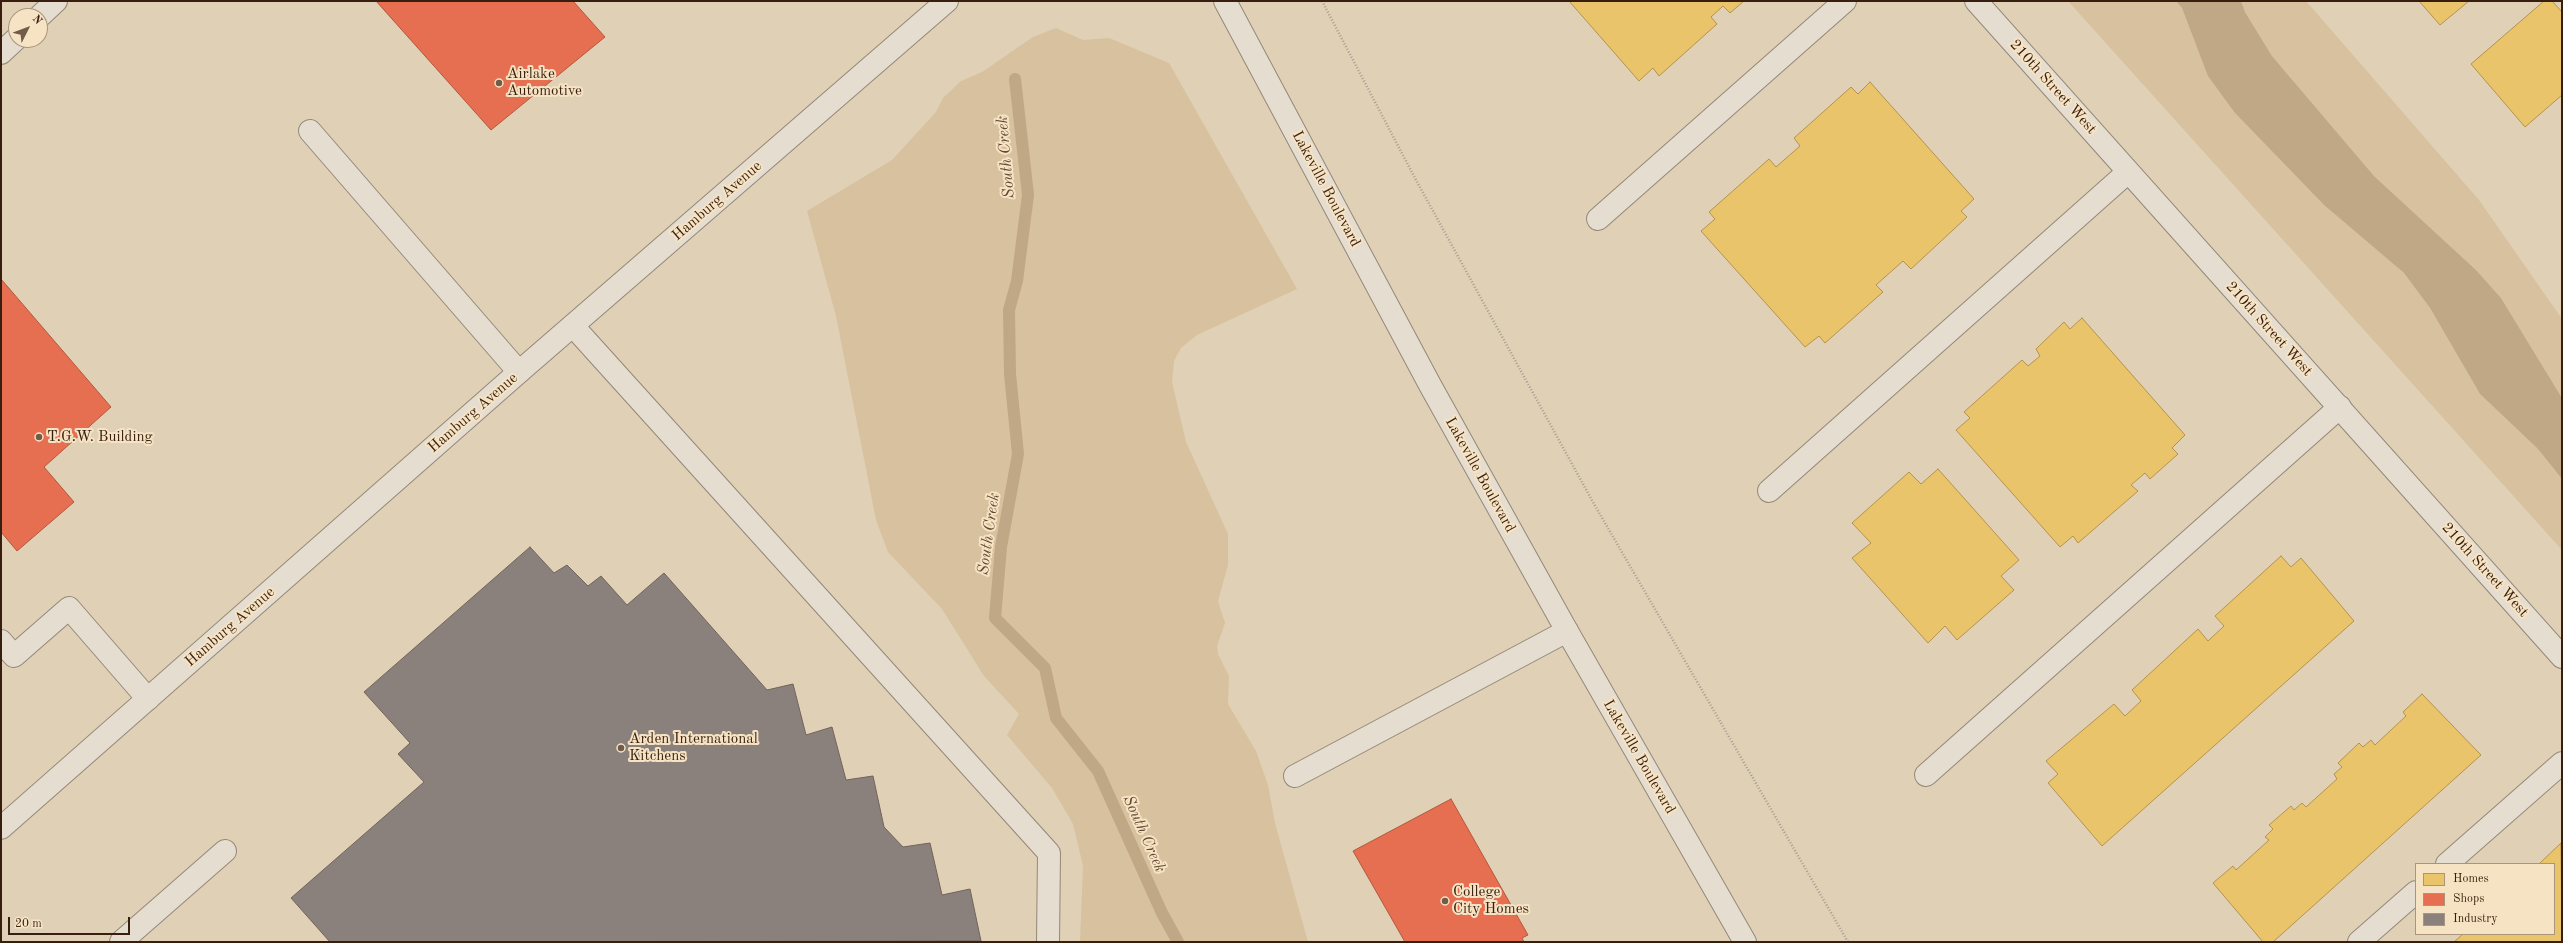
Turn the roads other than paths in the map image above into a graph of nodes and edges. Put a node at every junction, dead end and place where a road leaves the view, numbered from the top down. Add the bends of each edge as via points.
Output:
1 (56, 1) edge
2 (947, 1) edge
3 (1225, 1) edge
4 (1845, 1) edge
5 (1976, 1) edge
6 (48, 8) edge
7 (310, 132) dead end
8 (2128, 172) junction
9 (1598, 219) dead end
10 (573, 326) junction
11 (519, 372) junction
12 (2340, 407) junction
13 (1768, 491) dead end
14 (1567, 631) junction
15 (5, 654) edge
16 (2562, 657) edge
17 (148, 699) junction
18 (2562, 763) edge
19 (1926, 775) dead end
20 (1295, 776) dead end
21 (1, 828) edge
22 (225, 851) dead end
23 (2448, 863) edge
24 (2415, 893) edge
25 (121, 942) edge
26 (1048, 942) edge
27 (1745, 942) edge
28 (2359, 942) edge

1 - 6 street
2 - 10 street, Hamburg Avenue
3 - 14 street, Lakeville Boulevard via 1430,385
4 - 9 street
5 - 8 street, 210th Street West
7 - 11 street
8 - 12 street, 210th Street West
8 - 13 street
10 - 11 street, Hamburg Avenue
10 - 26 street via 1049,853
11 - 17 street, Hamburg Avenue
12 - 16 street, 210th Street West
12 - 19 street
14 - 20 street
14 - 27 street, Lakeville Boulevard
15 - 17 street via 69,608
17 - 21 street, Hamburg Avenue
18 - 23 street
22 - 25 street
24 - 28 street

